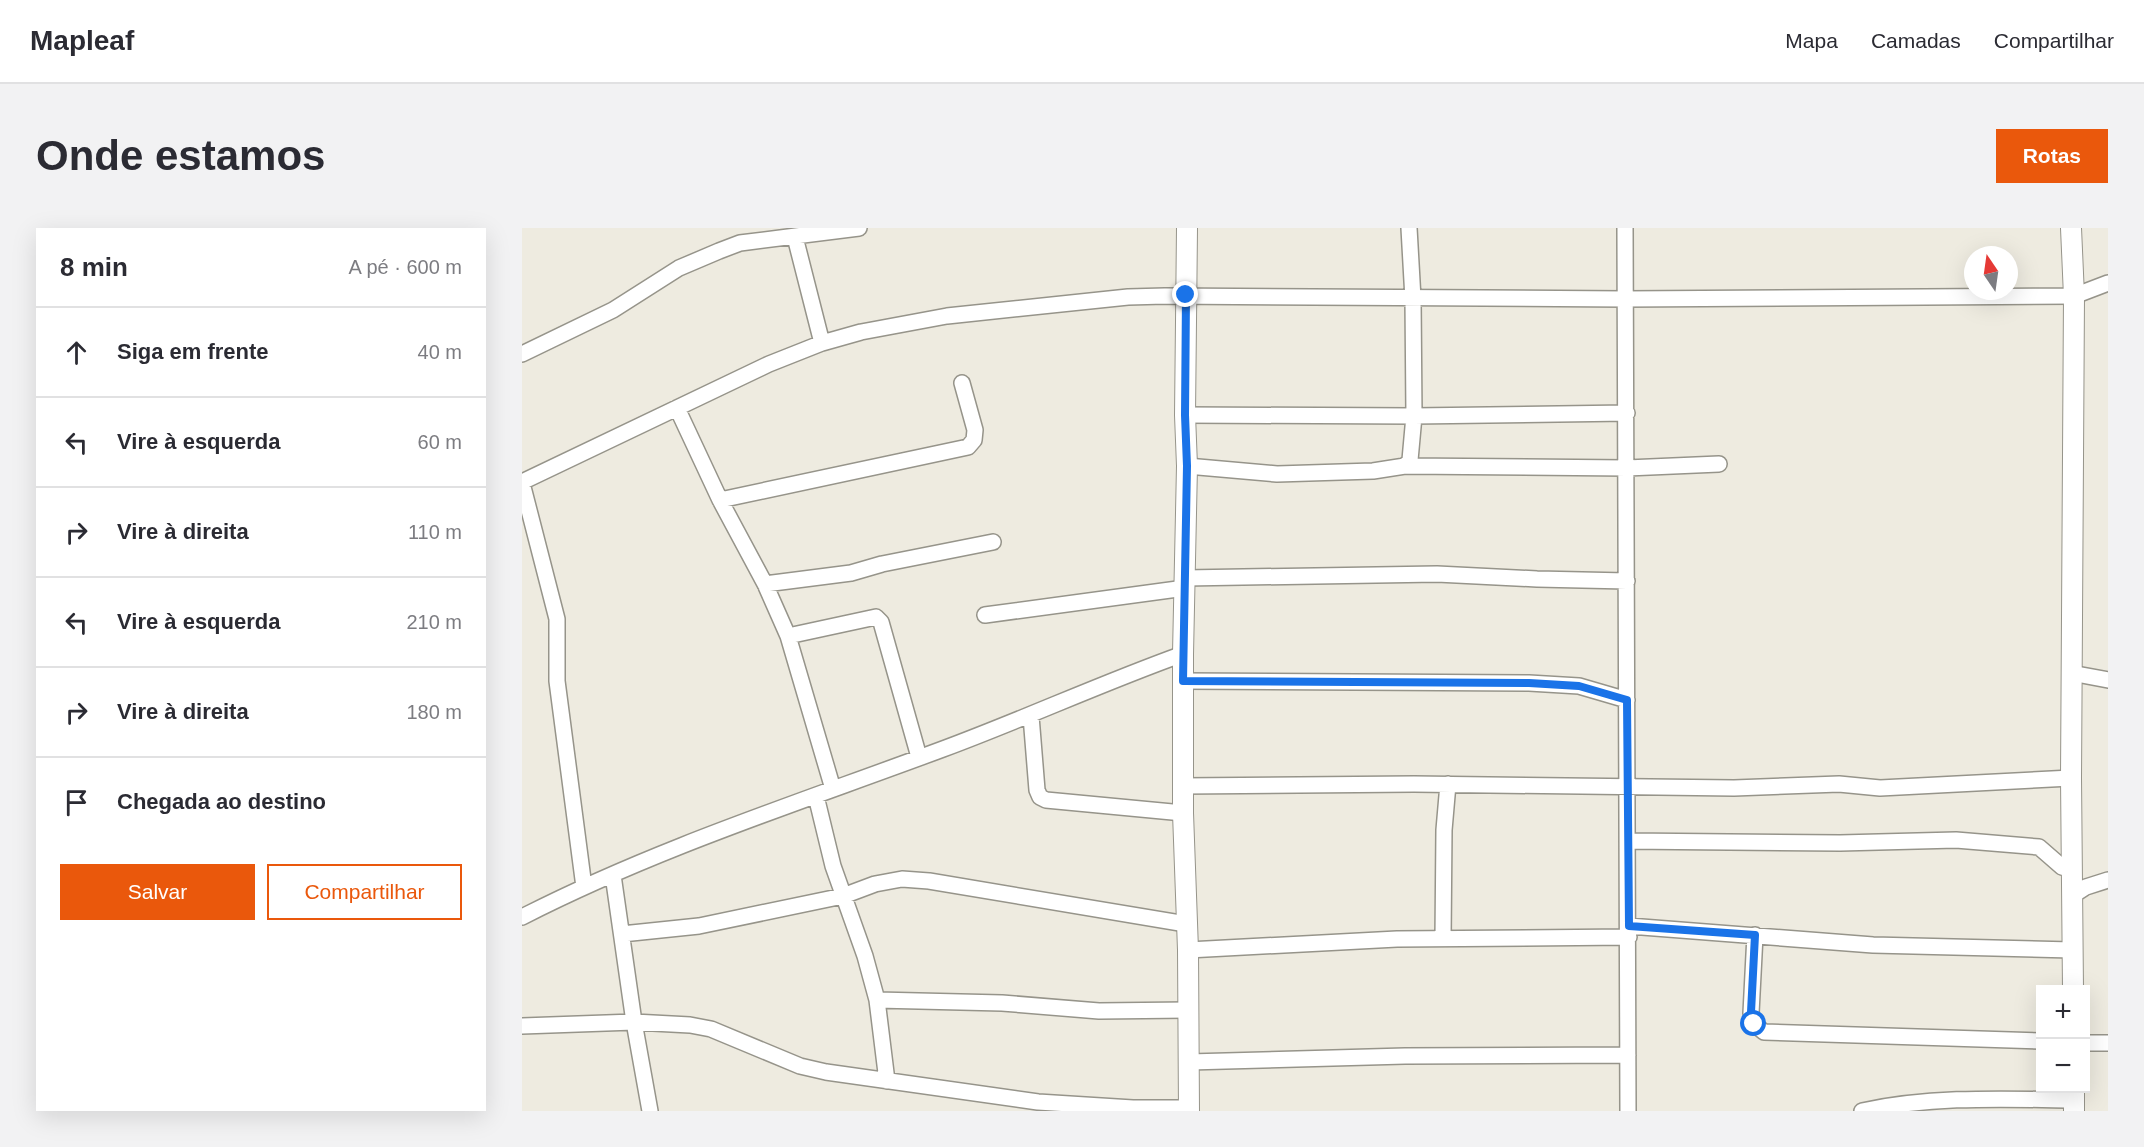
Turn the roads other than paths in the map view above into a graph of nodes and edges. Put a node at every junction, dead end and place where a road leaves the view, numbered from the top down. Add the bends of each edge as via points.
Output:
1 (852, 228) edge
2 (859, 228) edge
3 (1187, 228) edge
4 (1409, 228) edge
5 (1625, 228) edge
6 (2071, 228) edge
7 (795, 237) junction
8 (2108, 284) edge
9 (1186, 295) junction
10 (2074, 296) junction
11 (1413, 299) junction
12 (1626, 299) junction
13 (822, 343) junction
14 (522, 354) edge
15 (962, 383) dead end
16 (677, 408) junction
17 (1627, 413) junction
18 (1185, 415) junction
19 (1414, 416) junction
20 (1719, 464) dead end
21 (1187, 466) junction
22 (1405, 466) junction
23 (1627, 468) junction
24 (522, 483) edge
25 (720, 500) junction
26 (993, 542) dead end
27 (1627, 581) junction
28 (1185, 583) junction
29 (765, 584) junction
30 (985, 615) dead end
31 (788, 636) junction
32 (1183, 654) junction
33 (2071, 673) junction
34 (2108, 680) edge
35 (1183, 681) junction
36 (1627, 700) junction
37 (1031, 716) junction
38 (920, 757) junction
39 (2071, 778) junction
40 (1448, 784) junction
41 (1183, 786) junction
42 (1627, 787) junction
43 (833, 789) junction
44 (816, 796) junction
45 (1183, 813) junction
46 (1627, 841) junction
47 (2072, 870) junction
48 (614, 875) junction
49 (2108, 880) edge
50 (584, 887) junction
51 (843, 896) junction
52 (2072, 896) junction
53 (522, 917) edge
54 (1186, 924) junction
55 (1629, 932) junction
56 (622, 934) junction
57 (1755, 935) junction
58 (1443, 939) junction
59 (1188, 950) junction
60 (2072, 950) junction
61 (2073, 985) edge
62 (878, 1000) junction
63 (1188, 1010) junction
64 (634, 1022) junction
65 (522, 1026) edge
66 (2036, 1041) edge
67 (2090, 1043) edge
68 (2108, 1043) edge
69 (1628, 1055) junction
70 (1189, 1062) junction
71 (887, 1081) junction
72 (2074, 1100) edge
73 (1189, 1110) edge
74 (650, 1111) edge
75 (1628, 1111) edge
76 (1862, 1111) edge

1 - 2 street
1 - 7 street
3 - 9 street
4 - 11 street
5 - 12 street
6 - 10 street
7 - 13 street
7 - 14 street via 740,243 697,260 613,310
8 - 10 street
9 - 11 street
9 - 13 street via 1128,297 947,316
9 - 18 street
10 - 12 street
10 - 33 street
11 - 12 street
11 - 19 street
12 - 17 street
13 - 16 street
15 - 25 street via 975,430 968,447
16 - 24 street
16 - 25 street
17 - 19 street
17 - 23 street
18 - 19 street
18 - 21 street
19 - 22 street via 1410,460
20 - 23 street
21 - 22 street via 1276,474 1373,471
21 - 28 street
22 - 23 street
23 - 27 street
24 - 50 street via 556,619 557,681
25 - 29 street
26 - 29 street via 851,573
27 - 28 street via 1437,574
27 - 36 street
28 - 30 street
28 - 32 street
29 - 31 street
31 - 38 street via 876,617 881,622
31 - 43 street
32 - 35 street
32 - 37 street
33 - 34 street
33 - 39 street
35 - 36 street via 1529,683 1579,686
35 - 41 street
36 - 42 street
37 - 38 street
37 - 45 street via 1040,797
38 - 43 street
39 - 42 street via 1880,788 1839,784
39 - 47 street
40 - 41 street
40 - 42 street
40 - 58 street
41 - 45 street
42 - 46 street
43 - 44 street
44 - 48 street
44 - 51 street
45 - 54 street
46 - 47 street via 1956,840 2039,847 2062,867
46 - 55 street
47 - 52 street
48 - 50 street
48 - 56 street
49 - 52 street
50 - 53 street
51 - 54 street via 902,879 929,881
51 - 56 street via 699,926
51 - 62 street
52 - 60 street
54 - 59 street
55 - 57 street
55 - 58 street
55 - 69 street
56 - 64 street
57 - 60 street via 1874,945
57 - 66 street via 1751,1012 1754,1024 1764,1032
58 - 59 street
59 - 63 street
60 - 61 street
62 - 63 street via 1099,1011
62 - 71 street
63 - 70 street
64 - 65 street
64 - 71 street via 711,1029 800,1066
64 - 74 street
67 - 68 street
69 - 70 street
69 - 75 street
70 - 73 street
71 - 73 street via 1038,1102
72 - 76 street via 1973,1099

